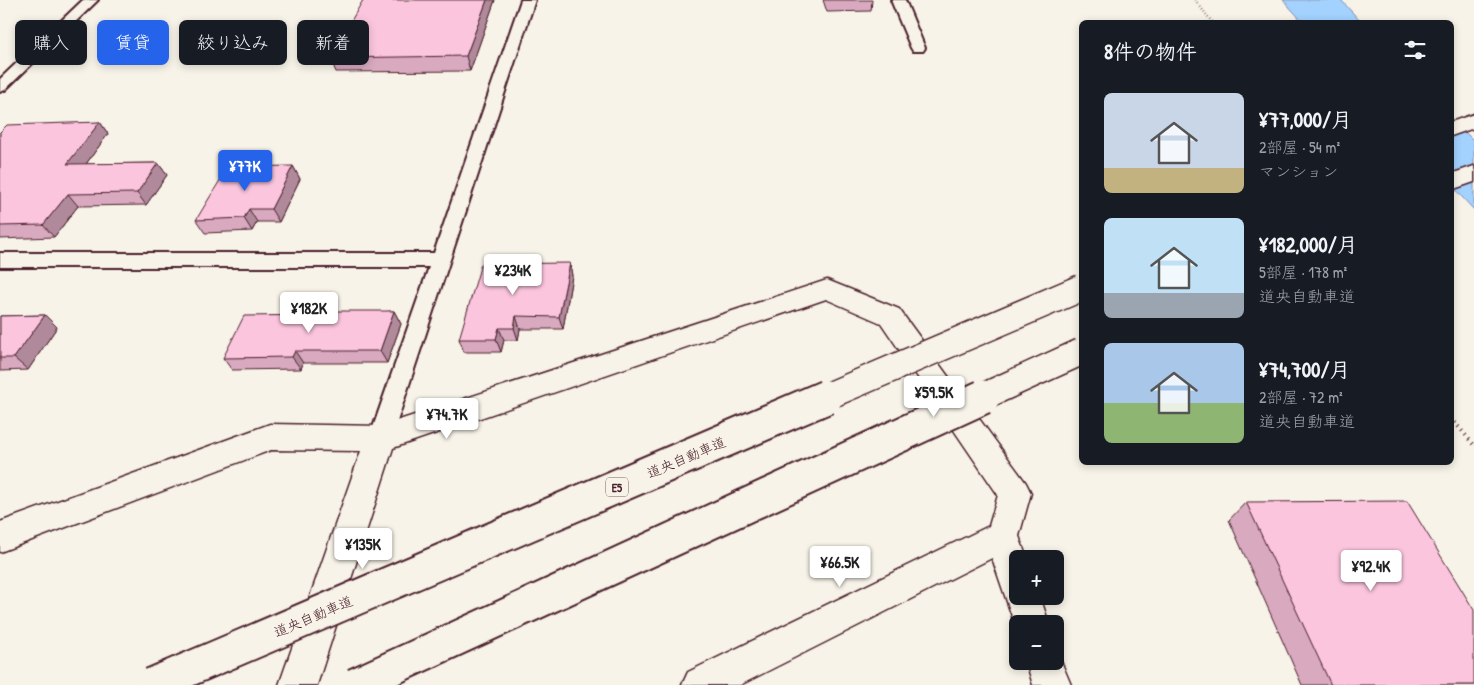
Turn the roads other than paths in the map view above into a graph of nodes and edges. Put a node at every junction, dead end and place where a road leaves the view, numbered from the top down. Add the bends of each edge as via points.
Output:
1 (90, 0) edge
2 (528, 0) edge
3 (898, 0) edge
4 (918, 48) dead end
5 (0, 87) edge
6 (1474, 120) edge
7 (1454, 129) edge
8 (1474, 173) edge
9 (1454, 182) edge
10 (0, 260) edge
11 (442, 260) junction
12 (1079, 289) edge
13 (1079, 353) edge
14 (381, 439) junction
15 (1002, 536) junction
16 (0, 537) edge
17 (1009, 557) edge
18 (1047, 670) edge
19 (152, 685) edge
20 (298, 685) edge
21 (355, 685) edge
22 (700, 685) edge
23 (1052, 685) edge

1 - 5 lane
2 - 11 lane
3 - 4 lane
6 - 7 main road
8 - 9 main road
10 - 11 lane
11 - 14 lane
12 - 19 main road, 道央自動車道 / E5, bridge
13 - 21 main road, bridge
14 - 15 main road via 827,288 890,316 1015,493
14 - 16 main road via 270,437
14 - 20 main road
15 - 17 main road
15 - 22 main road
18 - 23 main road

